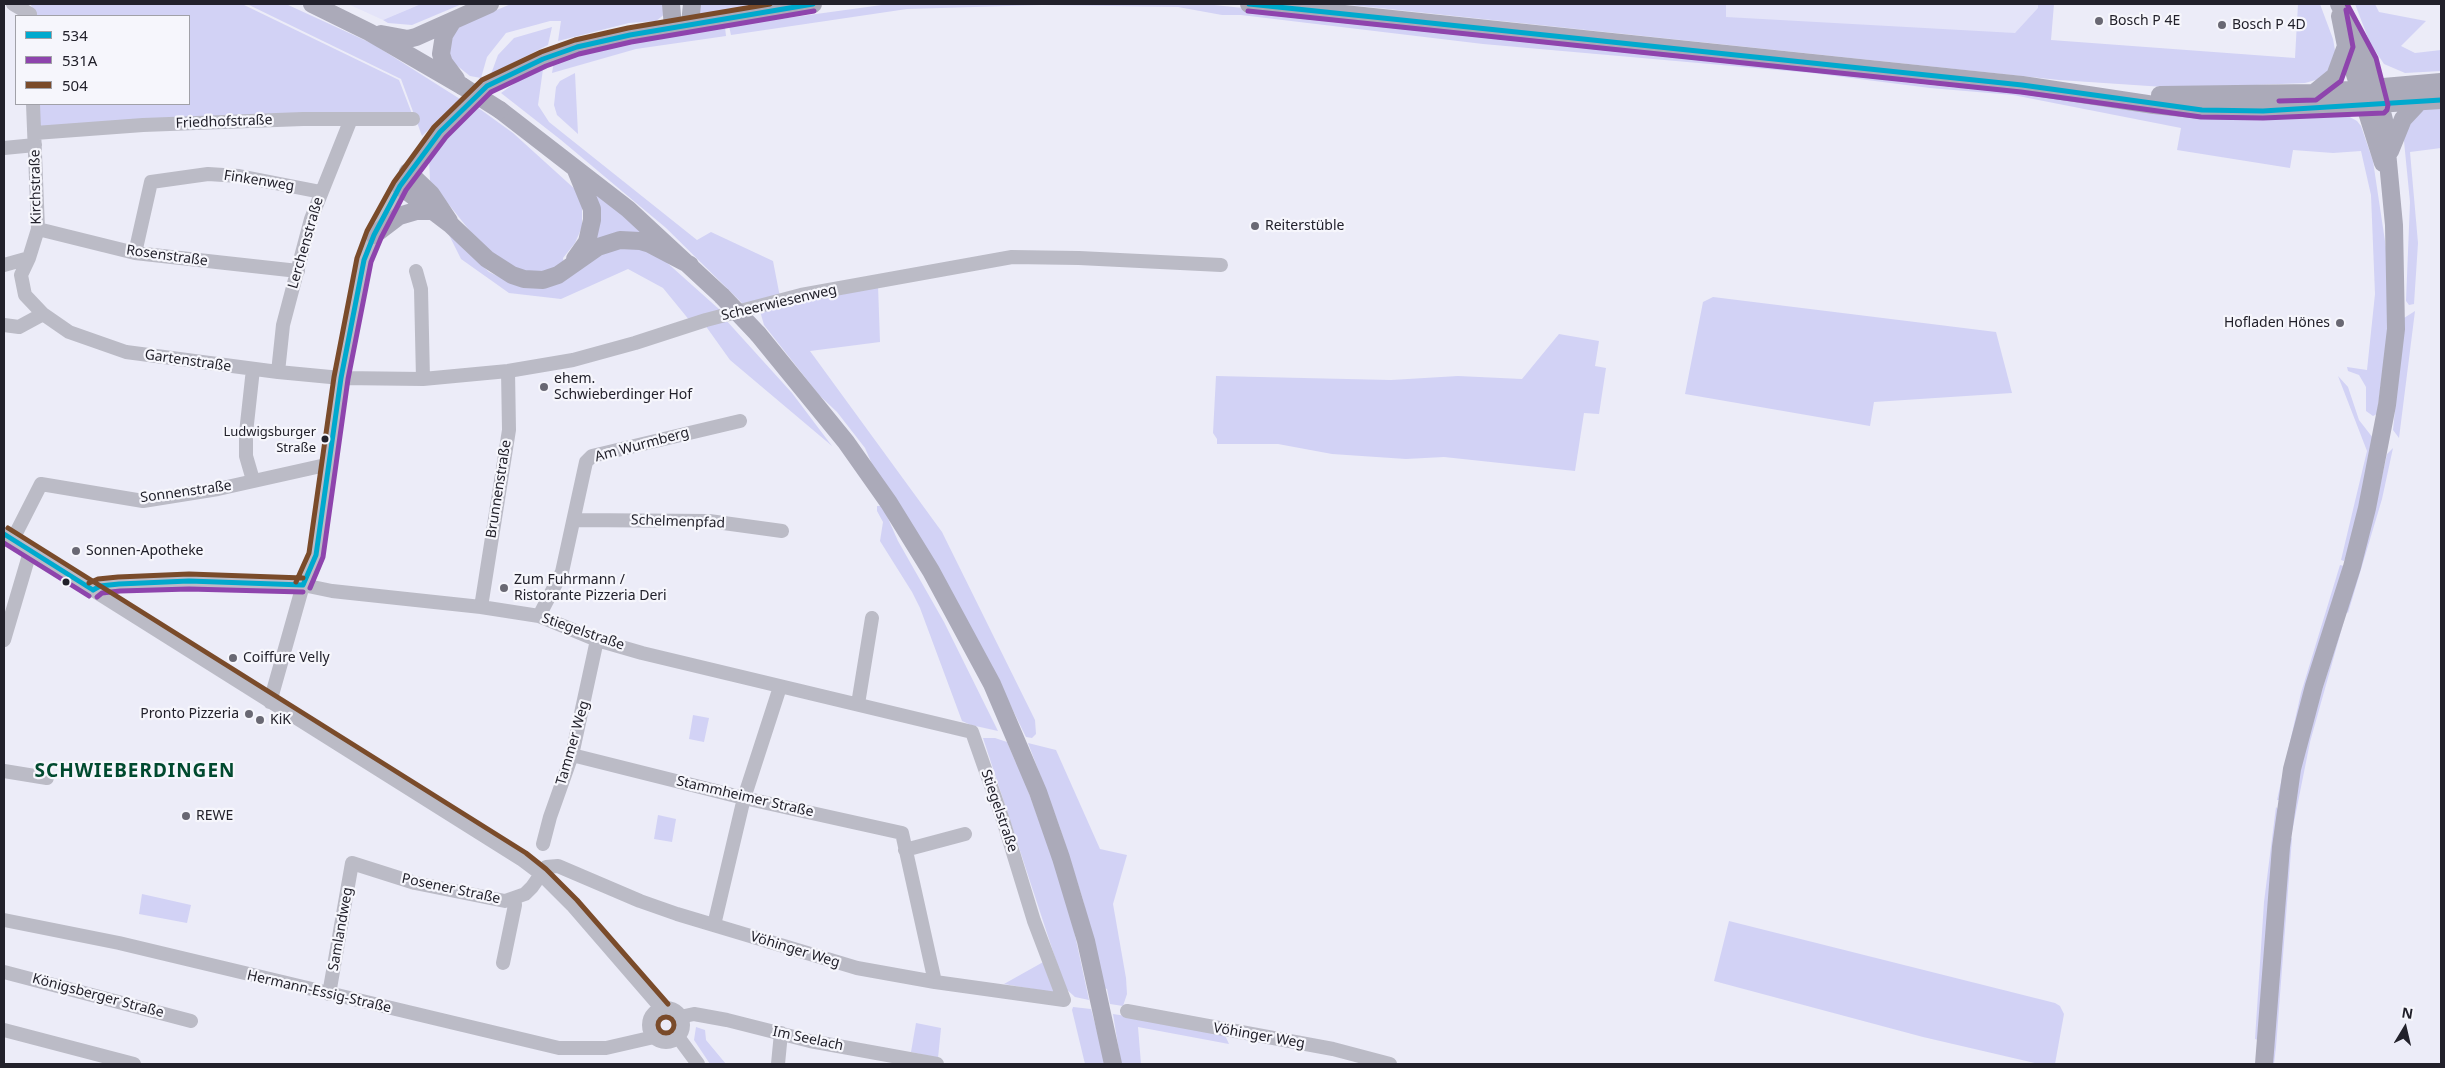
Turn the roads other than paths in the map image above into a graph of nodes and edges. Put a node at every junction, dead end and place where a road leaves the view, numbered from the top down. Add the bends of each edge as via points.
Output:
1 (13, 4) edge
2 (312, 4) edge
3 (490, 4) edge
4 (671, 4) edge
5 (692, 4) edge
6 (768, 4) edge
7 (813, 4) edge
8 (1249, 4) edge
9 (2338, 4) edge
10 (792, 6) junction
11 (31, 11) edge
12 (452, 22) junction
13 (681, 26) junction
14 (369, 32) junction
15 (2346, 46) junction
16 (2370, 61) junction
17 (2441, 82) edge
18 (2418, 85) junction
19 (462, 86) junction
20 (2069, 91) junction
21 (2314, 93) junction
22 (2371, 98) junction
23 (2441, 100) edge
24 (2418, 103) junction
25 (33, 105) edge
26 (351, 119) junction
27 (413, 119) dead end
28 (35, 139) junction
29 (4, 148) edge
30 (2389, 154) junction
31 (575, 167) junction
32 (2388, 172) junction
33 (404, 179) junction
34 (321, 192) junction
35 (431, 211) junction
36 (450, 224) junction
37 (38, 229) junction
38 (374, 235) junction
39 (135, 253) junction
40 (29, 258) junction
41 (4, 265) edge
42 (690, 265) junction
43 (1221, 265) dead end
44 (568, 269) junction
45 (298, 271) junction
46 (416, 271) dead end
47 (43, 314) junction
48 (4, 325) edge
49 (253, 369) junction
50 (508, 371) junction
51 (278, 372) junction
52 (341, 378) junction
53 (424, 379) junction
54 (740, 421) dead end
55 (330, 464) junction
56 (253, 480) junction
57 (575, 520) junction
58 (782, 531) dead end
59 (8, 538) edge
60 (30, 552) junction
61 (304, 585) junction
62 (93, 590) junction
63 (481, 607) junction
64 (539, 616) junction
65 (872, 618) dead end
66 (4, 640) edge
67 (598, 640) junction
68 (780, 687) junction
69 (270, 702) junction
70 (858, 704) junction
71 (572, 756) junction
72 (4, 771) edge
73 (47, 778) dead end
74 (744, 798) junction
75 (965, 834) dead end
76 (543, 844) dead end
77 (906, 850) junction
78 (352, 863) joint
79 (541, 874) junction
80 (514, 899) junction
81 (4, 920) edge
82 (714, 925) junction
83 (503, 963) dead end
84 (4, 972) edge
85 (935, 982) junction
86 (329, 994) junction
87 (1064, 1000) joint
88 (658, 1011) junction
89 (1127, 1011) dead end
90 (680, 1017) junction
91 (191, 1021) dead end
92 (4, 1030) edge
93 (652, 1033) junction
94 (782, 1033) junction
95 (674, 1039) junction
96 (134, 1064) edge
97 (687, 1064) edge
98 (698, 1064) edge
99 (778, 1064) edge
100 (937, 1064) edge
101 (1113, 1064) edge
102 (1390, 1064) edge
103 (2264, 1064) edge

1 - 11 street
2 - 14 main road
3 - 12 main road
4 - 13 main road
5 - 13 main road
6 - 10 main road
7 - 10 main road
8 - 20 main road
9 - 15 main road
9 - 16 main road
10 - 13 main road via 773,12
12 - 14 main road via 408,38
12 - 19 main road via 444,35 441,54
13 - 33 main road via 577,47 543,59 487,86 446,126
14 - 19 main road
15 - 21 main road via 2335,76
15 - 22 main road
16 - 18 main road via 2389,75
16 - 22 main road
17 - 18 main road
18 - 22 main road
19 - 31 main road, bridge via 500,110
20 - 21 main road via 2185,96
20 - 22 main road via 2154,105 2263,112
21 - 22 main road
22 - 24 main road
22 - 30 main road
22 - 32 main road via 2376,147
23 - 24 main road
24 - 30 main road via 2403,119
25 - 28 street, Kirchstraße
26 - 27 street, Friedhofstraße
26 - 28 street, Friedhofstraße via 143,125
26 - 34 street, Lerchenstraße
28 - 29 street, Friedhofstraße
28 - 37 street, Kirchstraße
30 - 32 main road
31 - 42 main road
31 - 44 main road via 586,190 592,220 587,242
32 - 103 main road via 2394,225 2397,313 2387,405 2359,539 2292,769 2281,847
33 - 35 main road
33 - 36 main road via 432,194
33 - 38 street
34 - 39 street, Finkenweg via 239,176 208,174 151,182
34 - 45 street, Lerchenstraße
35 - 36 main road
35 - 38 main road via 399,216
36 - 44 main road via 487,259 512,275 543,280
37 - 39 street, Rosenstraße
37 - 40 street, Kirchstraße
38 - 52 street via 357,288
39 - 45 street, Rosenstraße
40 - 41 street
40 - 47 street, Gartenstraße via 21,276 25,295
42 - 44 main road via 650,244 630,240 603,245
42 - 101 main road, bridge via 758,334 846,442 931,571 992,684 1049,822 1066,875 1097,987
43 - 50 street, Scheerwiesenweg via 1012,257 801,295 573,360
45 - 51 street, Lerchenstraße via 283,325
46 - 53 street via 421,290
47 - 48 street via 19,327
47 - 49 street, Gartenstraße via 69,332 126,352
49 - 51 street, Gartenstraße
49 - 56 street via 246,433 246,456
50 - 53 street, Scheerwiesenweg
50 - 63 street, Brunnenstraße via 509,430
51 - 52 street, Gartenstraße
52 - 53 street, Scheerwiesenweg
52 - 55 street
54 - 57 street, Am Wurmberg via 592,456 586,462
55 - 56 street, Sonnenstraße
55 - 61 street via 316,555
56 - 59 street, Sonnenstraße via 143,501 41,484
57 - 58 street, Schelmenpfad via 709,521
57 - 64 street, Am Wurmberg via 562,572
59 - 60 street
60 - 62 street
60 - 66 street
61 - 62 street via 189,581 119,584
61 - 63 street, Stiegelstraße via 332,591
61 - 69 street
62 - 69 street
63 - 64 street, Stiegelstraße
64 - 67 street, Stiegelstraße
65 - 70 street
67 - 68 street, Stiegelstraße
67 - 71 street, Tammer Weg
68 - 70 street, Stiegelstraße
68 - 74 street
69 - 79 street via 494,840
70 - 87 street, Stiegelstraße via 972,732 1034,921
71 - 74 street, Stammheimer Straße
71 - 76 street, Tammer Weg
72 - 73 street
74 - 77 street, Stammheimer Straße via 902,832
74 - 82 street
75 - 77 street
77 - 85 street, Stammheimer Straße
78 - 80 street, Posener Straße via 416,883 506,901
78 - 86 street, Samlandweg
79 - 80 street, Posener Straße via 532,887
79 - 82 street, Vöhinger Weg via 546,866 564,868 640,901
79 - 88 street via 604,940
80 - 83 street
81 - 86 street, Hermann-Essig-Straße via 119,943
82 - 85 street, Vöhinger Weg via 858,968
84 - 91 street, Königsberger Straße
85 - 87 street, Vöhinger Weg
86 - 93 street, Hermann-Essig-Straße via 559,1048 606,1048
88 - 90 street via 674,1011
88 - 93 street via 650,1021
89 - 102 street, Vöhinger Weg via 1333,1049
90 - 94 street, Im Seelach via 702,1015
90 - 95 street via 682,1030
92 - 96 street
93 - 95 street via 662,1041
94 - 99 street
94 - 100 street, Im Seelach
95 - 97 street
95 - 98 street

